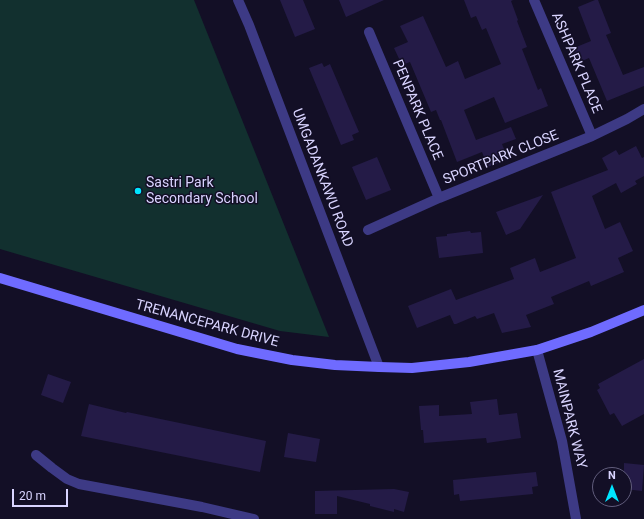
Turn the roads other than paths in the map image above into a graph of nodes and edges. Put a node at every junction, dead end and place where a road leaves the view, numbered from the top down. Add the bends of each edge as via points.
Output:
1 (238, 0) edge
2 (534, 0) edge
3 (369, 32) dead end
4 (644, 109) edge
5 (592, 136) junction
6 (439, 198) junction
7 (368, 230) dead end
8 (0, 278) edge
9 (644, 310) edge
10 (537, 350) junction
11 (379, 367) junction
12 (36, 455) dead end
13 (254, 519) edge
14 (576, 519) edge

1 - 11 street, UMGADANKAWU ROAD
2 - 5 street, ASHPARK PLACE
3 - 6 street, PENPARK PLACE
4 - 5 street, SPORTPARK CLOSE
5 - 6 street, SPORTPARK CLOSE
6 - 7 street, SPORTPARK CLOSE
8 - 11 street, TRENANCEPARK DRIVE via 237,349 292,360
9 - 10 street, TRENANCEPARK DRIVE via 591,332
10 - 11 street, TRENANCEPARK DRIVE via 469,362 412,368
10 - 14 street, MAINPARK WAY via 562,441
12 - 13 street via 67,479 79,484

